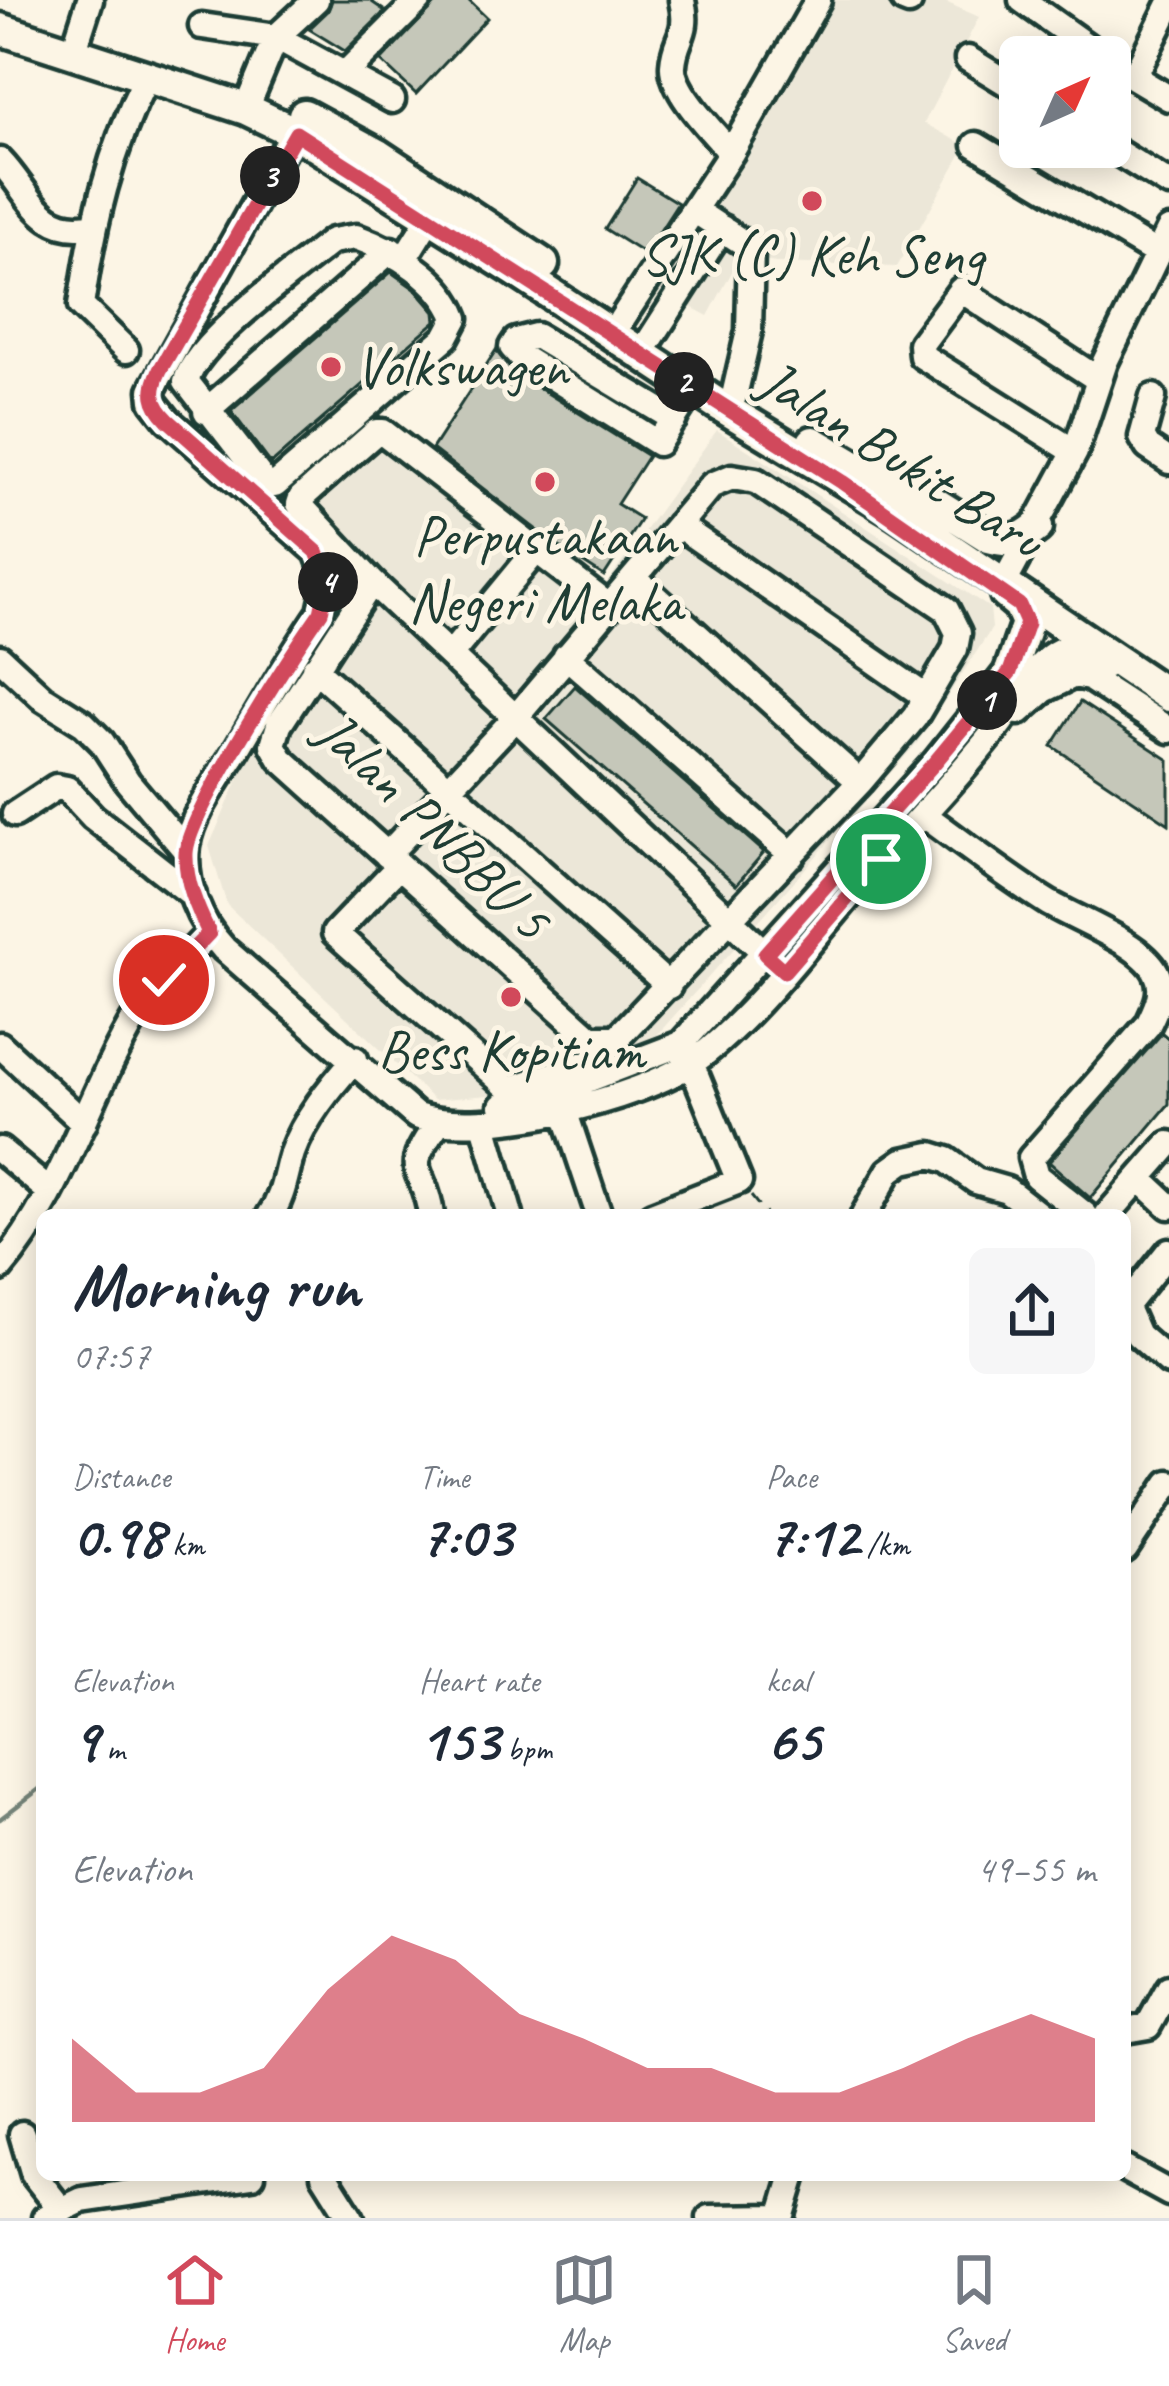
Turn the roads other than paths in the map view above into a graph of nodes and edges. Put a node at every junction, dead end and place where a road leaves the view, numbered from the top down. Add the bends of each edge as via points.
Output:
1 (90, 0) edge
2 (316, 0) edge
3 (419, 0) edge
4 (682, 0) edge
5 (818, 0) edge
6 (1022, 0) edge
7 (1169, 6) edge
8 (0, 12) edge
9 (202, 26) dead end
10 (0, 29) edge
11 (1073, 36) edge
12 (276, 37) junction
13 (75, 46) junction
14 (968, 59) dead end
15 (346, 73) junction
16 (1131, 75) edge
17 (147, 76) junction
18 (1134, 77) junction
19 (999, 78) edge
20 (1169, 98) edge
21 (392, 100) dead end
22 (249, 102) junction
23 (300, 124) junction
24 (976, 145) dead end
25 (731, 154) junction
26 (0, 161) edge
27 (1131, 161) edge
28 (1169, 184) edge
29 (437, 206) junction
30 (694, 210) junction
31 (93, 225) junction
32 (722, 229) junction
33 (1163, 242) edge
34 (398, 255) junction
35 (622, 320) junction
36 (650, 340) junction
37 (126, 350) dead end
38 (1100, 380) junction
39 (693, 388) junction
40 (734, 396) junction
41 (1153, 398) dead end
42 (206, 410) junction
43 (674, 418) junction
44 (823, 447) junction
45 (1075, 452) junction
46 (1169, 461) edge
47 (842, 482) junction
48 (678, 525) junction
49 (1036, 527) junction
50 (535, 552) junction
51 (1009, 576) junction
52 (634, 578) junction
53 (372, 581) junction
54 (610, 607) junction
55 (1059, 610) junction
56 (451, 654) junction
57 (566, 656) junction
58 (0, 658) edge
59 (314, 668) junction
60 (1169, 676) edge
61 (1019, 678) junction
62 (1169, 696) edge
63 (926, 698) junction
64 (1169, 706) edge
65 (516, 717) junction
66 (1169, 730) edge
67 (981, 747) junction
68 (860, 782) junction
69 (448, 788) junction
70 (15, 814) dead end
71 (923, 815) junction
72 (186, 851) junction
73 (792, 855) junction
74 (393, 860) junction
75 (193, 895) junction
76 (730, 922) junction
77 (209, 933) junction
78 (774, 962) junction
79 (669, 986) junction
80 (619, 1037) junction
81 (0, 1046) edge
82 (687, 1053) junction
83 (355, 1059) junction
84 (565, 1110) junction
85 (427, 1120) junction
86 (84, 1124) junction
87 (484, 1124) junction
88 (1169, 1144) edge
89 (0, 1150) edge
90 (1140, 1179) junction
91 (50, 1192) junction
92 (1169, 1206) edge
93 (38, 1209) edge
94 (274, 1209) edge
95 (429, 1209) edge
96 (509, 1209) edge
97 (597, 1209) edge
98 (667, 1209) edge
99 (868, 1209) edge
100 (1031, 1209) edge
101 (1077, 1209) edge
102 (1112, 1209) edge
103 (36, 1212) edge
104 (1169, 1251) edge
105 (3, 1258) edge
106 (1131, 1298) edge
107 (1131, 1319) edge
108 (1169, 1362) edge
109 (1169, 1484) edge
110 (1131, 1540) edge
111 (1169, 1988) edge
112 (1131, 2029) edge
113 (30, 2146) edge
114 (1131, 2172) edge
115 (36, 2179) edge
116 (37, 2181) edge
117 (209, 2181) edge
118 (328, 2181) edge
119 (792, 2181) edge
120 (1169, 2193) edge
121 (52, 2213) edge
122 (781, 2217) edge
123 (351, 2218) edge
124 (710, 2218) edge

1 - 13 street
2 - 12 street
3 - 15 street
4 - 25 street via 686,28 674,80
5 - 25 street
6 - 11 street
7 - 18 street
8 - 13 main road, Jalan Bukit Baru
9 - 12 street
10 - 13 main road, Jalan Bukit Baru
12 - 15 street
12 - 22 street
13 - 17 main road, Jalan Bukit Baru
13 - 22 main road, Jalan Bukit Baru
14 - 19 street
15 - 21 street
16 - 18 street
17 - 22 main road, Jalan Bukit Baru
17 - 31 street via 120,130
18 - 20 street
22 - 23 main road, Jalan Bukit Baru
23 - 29 main road, Jalan Bukit Baru
23 - 72 street via 152,391 168,420 317,552 328,580 321,612 200,812
24 - 33 street
25 - 30 street
26 - 31 street via 55,224
27 - 28 street
29 - 34 street
29 - 35 main road, Jalan Bukit Baru
29 - 39 main road, Jalan Bukit Baru
30 - 32 street
30 - 35 street
31 - 37 street via 81,306
32 - 36 street
32 - 40 street via 751,248 749,331
33 - 38 street
34 - 42 street
34 - 42 street via 356,237 332,241 190,369 186,381
34 - 42 street via 452,305 456,318 446,337 275,485
35 - 36 main road, Jalan Bukit Baru
36 - 40 main road, Jalan Bukit Baru
38 - 45 street
38 - 45 street via 961,290 921,344 922,356
39 - 43 street
39 - 47 main road, Jalan Bukit Baru
40 - 44 main road, Jalan Bukit Baru
41 - 46 street via 1142,436
43 - 43 street via 658,443 512,347 536,336
44 - 49 main road via 865,461 989,537 1022,539
44 - 51 main road, Jalan Bukit Baru
45 - 49 street
47 - 51 main road, Jalan Bukit Baru
47 - 61 main road via 1019,605 1027,623
48 - 52 street
48 - 63 street
48 - 63 street via 712,485 756,481 946,609 958,633 955,649
49 - 51 street
50 - 53 street via 376,432 299,504
50 - 54 street
50 - 56 street
51 - 55 main road, Jalan Bukit Baru
52 - 54 street
52 - 68 street
53 - 56 street
53 - 59 street, Jalan PNBBU 5
54 - 57 street
55 - 60 main road, Jalan Bukit Baru
55 - 61 street
55 - 62 main road, Jalan Bukit Baru
56 - 65 street
57 - 65 street
57 - 73 street
58 - 72 street via 84,724
59 - 69 street
59 - 74 street, Jalan PNBBU 5 via 273,746
61 - 64 main road via 1061,652 1082,650
61 - 67 street
61 - 78 street via 921,779
63 - 68 street
65 - 69 street
65 - 76 street
66 - 67 street via 1074,674
67 - 71 street
68 - 73 street
69 - 74 street
69 - 79 street
70 - 75 street via 56,787 67,789
71 - 78 street
71 - 101 street via 1046,901 1141,954 1161,985 1148,1025 1031,1158 1036,1176
72 - 75 street
73 - 76 street
74 - 80 street, Jalan PNBBU 5 via 591,1038
74 - 80 street via 335,933 510,1089 596,1060
75 - 77 street
76 - 78 street
76 - 79 street
77 - 83 street
77 - 86 street via 135,1019
78 - 82 street
79 - 80 street
81 - 86 street
82 - 84 street
82 - 85 street via 534,1100
82 - 98 street via 739,1181
83 - 85 street
83 - 94 street via 293,1150
84 - 87 street
84 - 97 street
85 - 87 street
85 - 95 street via 414,1165
86 - 91 street
87 - 96 street
88 - 90 street
89 - 91 street
90 - 92 street
90 - 102 street
91 - 93 street
99 - 100 street via 890,1171 931,1155
103 - 105 street
104 - 106 street
107 - 108 street
109 - 110 street
111 - 112 street via 1148,2026
113 - 115 street
114 - 120 street
116 - 121 street
117 - 121 street via 82,2200
118 - 123 street
119 - 122 street
122 - 124 street

